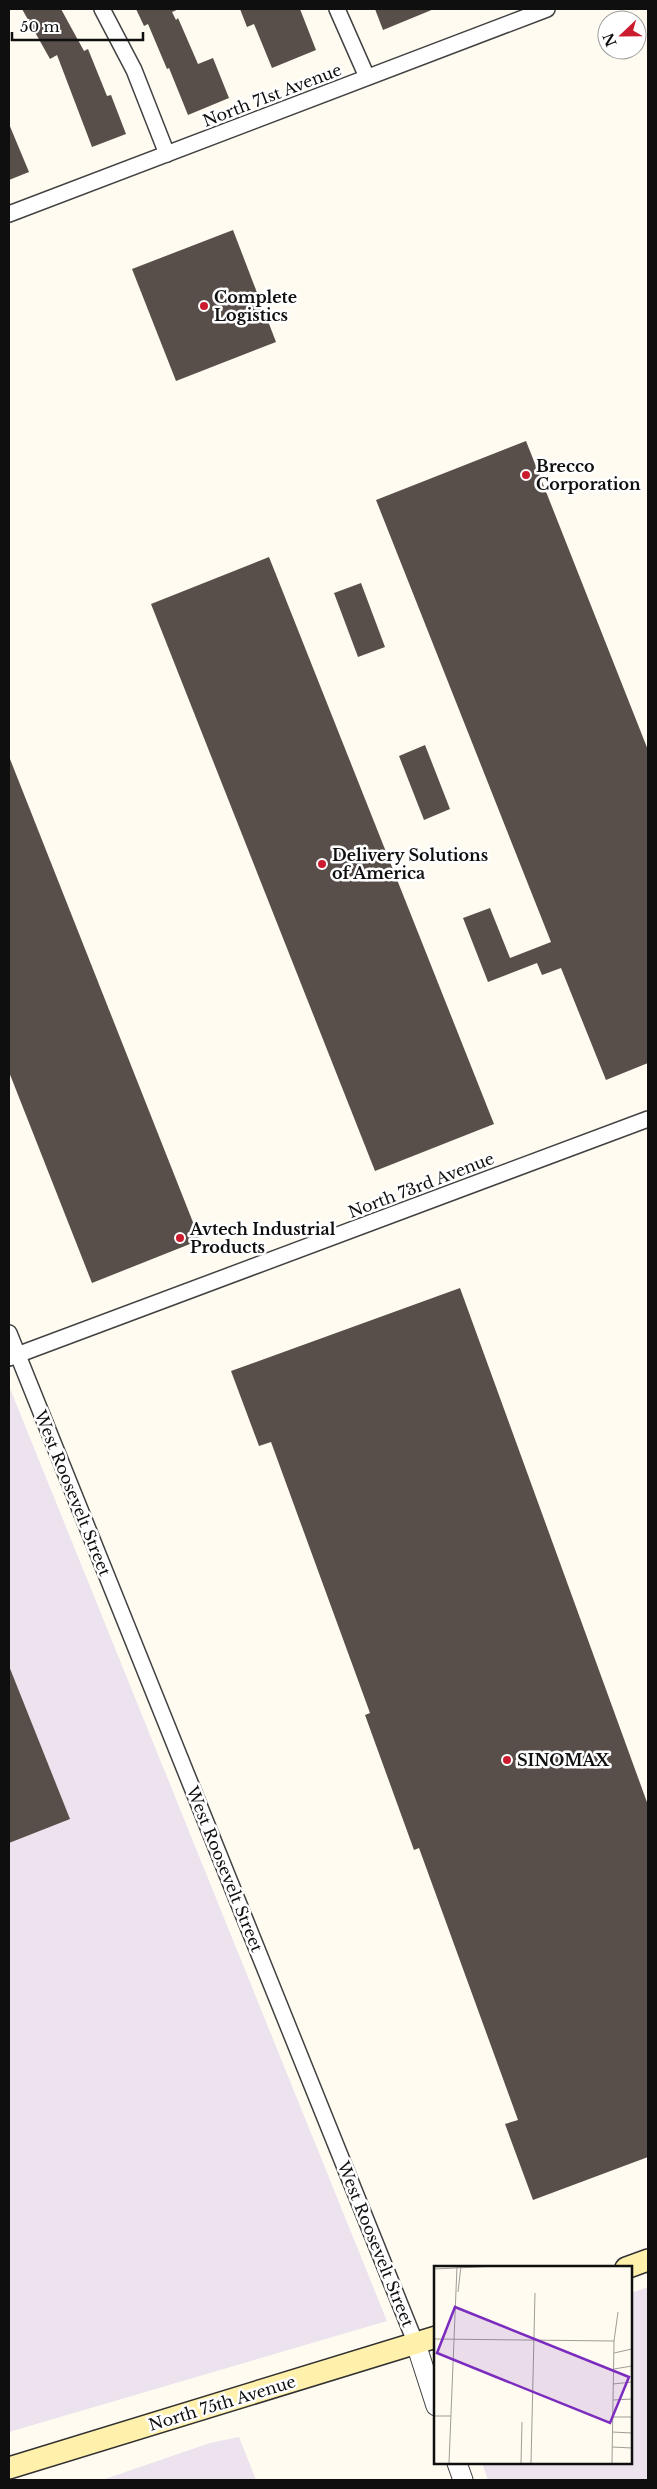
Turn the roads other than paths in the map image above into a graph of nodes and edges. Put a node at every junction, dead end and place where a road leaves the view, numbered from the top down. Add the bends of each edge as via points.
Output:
1 (102, 9) edge
2 (337, 9) edge
3 (547, 9) edge
4 (367, 77) junction
5 (167, 154) junction
6 (9, 214) edge
7 (648, 1119) edge
8 (9, 1333) edge
9 (13, 1357) edge
10 (648, 2260) edge
11 (632, 2266) edge
12 (426, 2341) edge
13 (434, 2393) edge
14 (457, 2464) edge
15 (9, 2468) edge
16 (464, 2480) edge

1 - 5 street via 134,70
2 - 4 street
3 - 4 street, North 71st Avenue
4 - 5 street, North 71st Avenue
5 - 6 street, North 71st Avenue
7 - 9 street, North 73rd Avenue
8 - 9 street, West Roosevelt Street
9 - 12 street, West Roosevelt Street
10 - 11 main road
12 - 13 street, West Roosevelt Street
12 - 15 main road, North 75th Avenue
14 - 16 street

